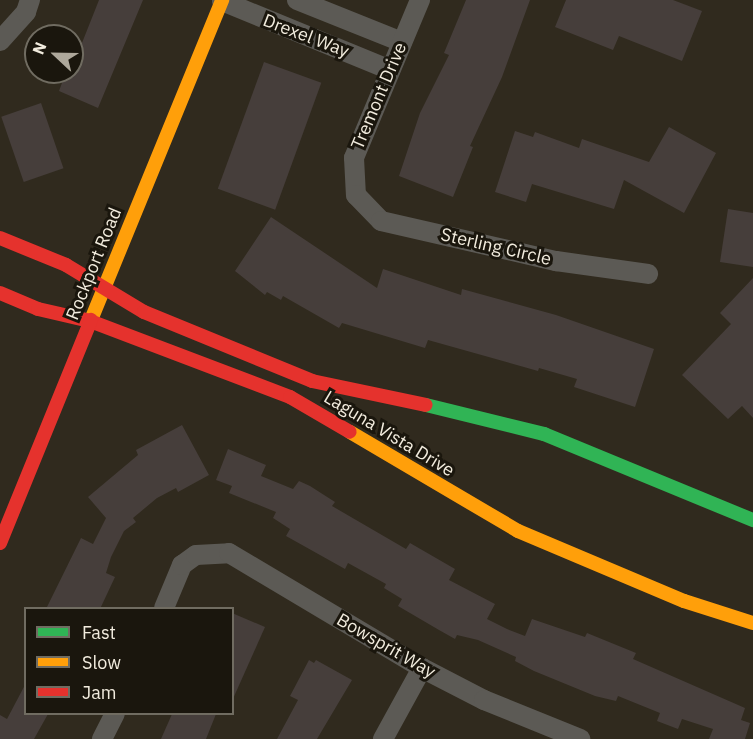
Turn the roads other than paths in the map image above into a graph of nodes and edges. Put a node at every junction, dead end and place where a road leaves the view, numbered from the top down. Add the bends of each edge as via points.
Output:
1 (30, 0) edge
2 (222, 0) edge
3 (297, 0) edge
4 (420, 0) edge
5 (321, 9) junction
6 (310, 38) junction
7 (1, 41) edge
8 (402, 42) junction
9 (390, 70) junction
10 (356, 195) joint
11 (0, 238) edge
12 (648, 274) dead end
13 (104, 288) junction
14 (0, 293) edge
15 (90, 321) junction
16 (753, 520) edge
17 (0, 543) edge
18 (165, 607) edge
19 (753, 623) edge
20 (422, 668) junction
21 (114, 715) edge
22 (102, 739) edge
23 (383, 739) edge
24 (580, 739) edge

1 - 7 street via 26,12
2 - 6 street, Drexel Way
2 - 13 street, Rockport Road
3 - 5 street, Drexel Way
4 - 8 street, Tremont Drive
5 - 6 street
5 - 8 street, Drexel Way
6 - 9 street, Drexel Way
8 - 9 street, Tremont Drive
9 - 10 street, Tremont Drive via 354,158
10 - 12 street, Sterling Circle via 381,221 556,261
11 - 13 street, Laguna Vista Drive via 66,265
13 - 15 street, Rockport Road
13 - 16 street, Laguna Vista Drive via 144,312 312,381 544,434
14 - 15 street, Laguna Vista Drive via 38,309
15 - 17 street, Rockport Road
15 - 19 street, Laguna Vista Drive via 290,397 463,500 560,551 684,601
18 - 20 street, Bowsprit Way via 182,565 196,555 229,553
20 - 23 street
20 - 24 street, Bowsprit Way via 484,700
21 - 22 street

